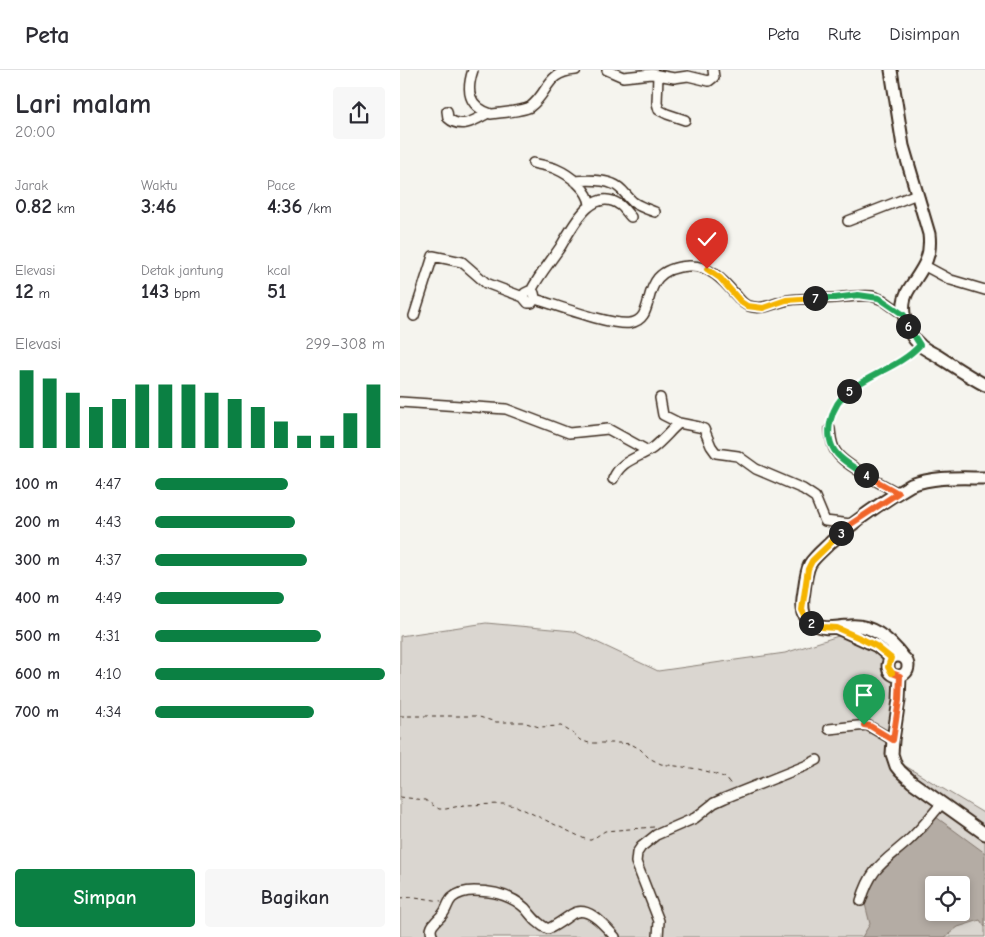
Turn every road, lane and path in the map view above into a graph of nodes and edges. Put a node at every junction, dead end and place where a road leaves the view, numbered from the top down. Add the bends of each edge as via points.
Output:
1 (473, 70) edge
2 (576, 70) edge
3 (607, 70) edge
4 (713, 70) edge
5 (892, 70) edge
6 (658, 75) junction
7 (447, 111) dead end
8 (488, 113) junction
9 (685, 120) dead end
10 (533, 163) dead end
11 (574, 181) junction
12 (917, 194) junction
13 (590, 205) junction
14 (655, 212) dead end
15 (631, 217) dead end
16 (848, 221) dead end
17 (925, 266) junction
18 (985, 290) edge
19 (533, 295) junction
20 (904, 315) junction
21 (414, 316) dead end
22 (920, 345) junction
23 (985, 385) edge
24 (660, 398) dead end
25 (400, 402) edge
26 (679, 423) junction
27 (830, 429) joint
28 (648, 451) junction
29 (985, 478) edge
30 (613, 479) dead end
31 (898, 493) junction
32 (851, 524) junction
33 (837, 628) junction
34 (891, 658) junction
35 (904, 658) junction
36 (900, 676) junction
37 (400, 716) edge
38 (829, 729) dead end
39 (893, 740) junction
40 (817, 760) dead end
41 (736, 794) junction
42 (400, 797) edge
43 (942, 803) junction
44 (664, 832) junction
45 (985, 834) edge
46 (400, 898) edge
47 (450, 901) junction
48 (861, 901) dead end
49 (433, 937) edge
50 (615, 937) edge
51 (658, 937) edge

1 - 8 street via 468,89 476,104
2 - 8 street via 557,74 528,108
3 - 6 street via 623,77
4 - 6 street via 714,77 710,80
5 - 12 main road via 900,133
6 - 9 street via 658,110
7 - 8 street via 450,121 461,124
10 - 11 street via 556,169
11 - 13 street via 590,199
11 - 14 street via 613,184 642,208
12 - 16 street
12 - 17 main road via 930,240
13 - 15 street via 612,202 620,205
13 - 19 street via 574,224
17 - 18 street via 951,280
17 - 20 main road via 907,292
19 - 20 street via 606,320 632,323 643,316 658,276 666,270 699,266 720,278 747,306 763,308 786,300 872,296
19 - 21 street via 525,293 523,297 486,283 462,262 433,256
20 - 22 main road
22 - 23 main road
22 - 27 path via 904,359 861,382 839,400 830,420
24 - 26 street via 662,413
25 - 28 street via 506,409 569,433 608,429
26 - 28 street
26 - 32 street via 704,429 716,453 738,456 756,469 811,494 817,500 825,521
27 - 31 street via 831,444 837,454
28 - 30 street via 624,464
29 - 31 main road via 932,479
31 - 32 main road
32 - 33 main road via 812,561 803,597 802,610 808,620 822,627
33 - 34 main road via 876,646
33 - 35 main road via 856,626 872,630
34 - 35 main road
34 - 36 main road via 889,670
35 - 36 main road via 908,668
36 - 39 main road
37 - 41 path via 476,716 496,722 561,726 589,743 631,744 661,764 698,769 726,778
38 - 39 street via 867,725
39 - 43 main road via 893,757 900,771
40 - 41 street
41 - 44 street
42 - 44 path via 425,800 439,809 516,806 587,840 605,831 654,827
43 - 45 main road
43 - 48 street via 910,839 882,862 869,878
44 - 51 street via 648,840 637,852 636,860 658,920
46 - 47 path
47 - 49 street via 434,922
47 - 50 street via 466,891 497,892 523,907 537,923 548,929 574,913 584,912

